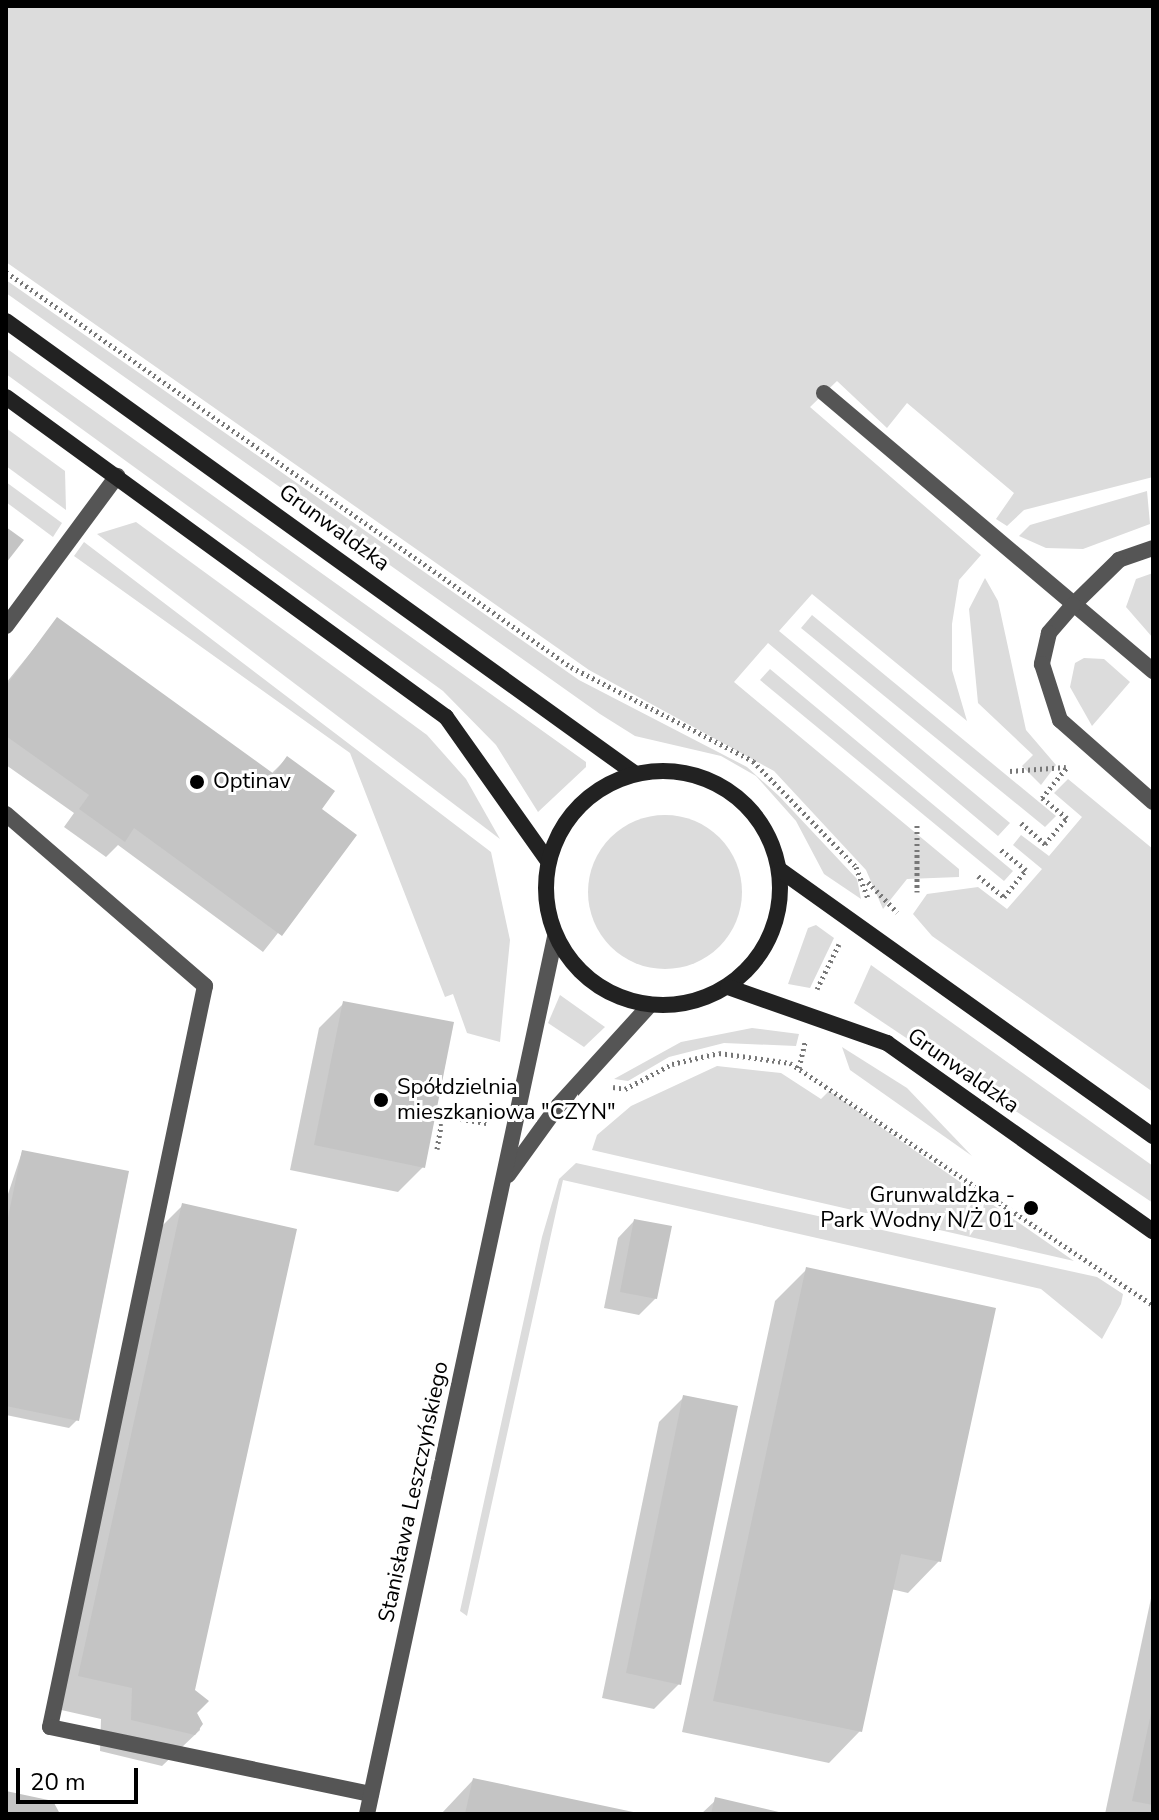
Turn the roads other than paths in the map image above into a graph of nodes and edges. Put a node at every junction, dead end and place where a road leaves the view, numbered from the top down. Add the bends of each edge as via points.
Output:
1 (6, 321) edge
2 (824, 393) dead end
3 (6, 397) edge
4 (117, 476) junction
5 (1153, 548) edge
6 (1073, 605) junction
7 (6, 626) edge
8 (1153, 671) edge
9 (634, 773) junction
10 (1153, 802) edge
11 (6, 814) edge
12 (548, 861) junction
13 (780, 870) junction
14 (555, 937) junction
15 (728, 987) junction
16 (650, 1005) junction
17 (1153, 1136) edge
18 (505, 1180) junction
19 (1153, 1231) edge
20 (371, 1794) junction
21 (367, 1814) edge

1 - 9 street, Grunwaldzka
2 - 6 street
3 - 4 street
4 - 7 street
4 - 12 street via 446,717
5 - 6 street via 1119,560
6 - 8 street
6 - 10 street via 1045,648 1049,701 1073,736
9 - 12 street via 595,791 565,822
9 - 13 street via 683,771 728,789 763,824
11 - 20 street via 205,986 50,1727
12 - 14 street via 546,900
13 - 15 street via 778,915 766,942
13 - 17 street
14 - 16 street via 578,970 611,994
14 - 18 street, Stanisława Leszczyńskiego
15 - 16 street via 691,1003
15 - 19 street, Grunwaldzka via 812,1011 887,1043
16 - 18 street, Stanisława Leszczyńskiego via 558,1106
18 - 20 street, Stanisława Leszczyńskiego
20 - 21 street, Stanisława Leszczyńskiego

